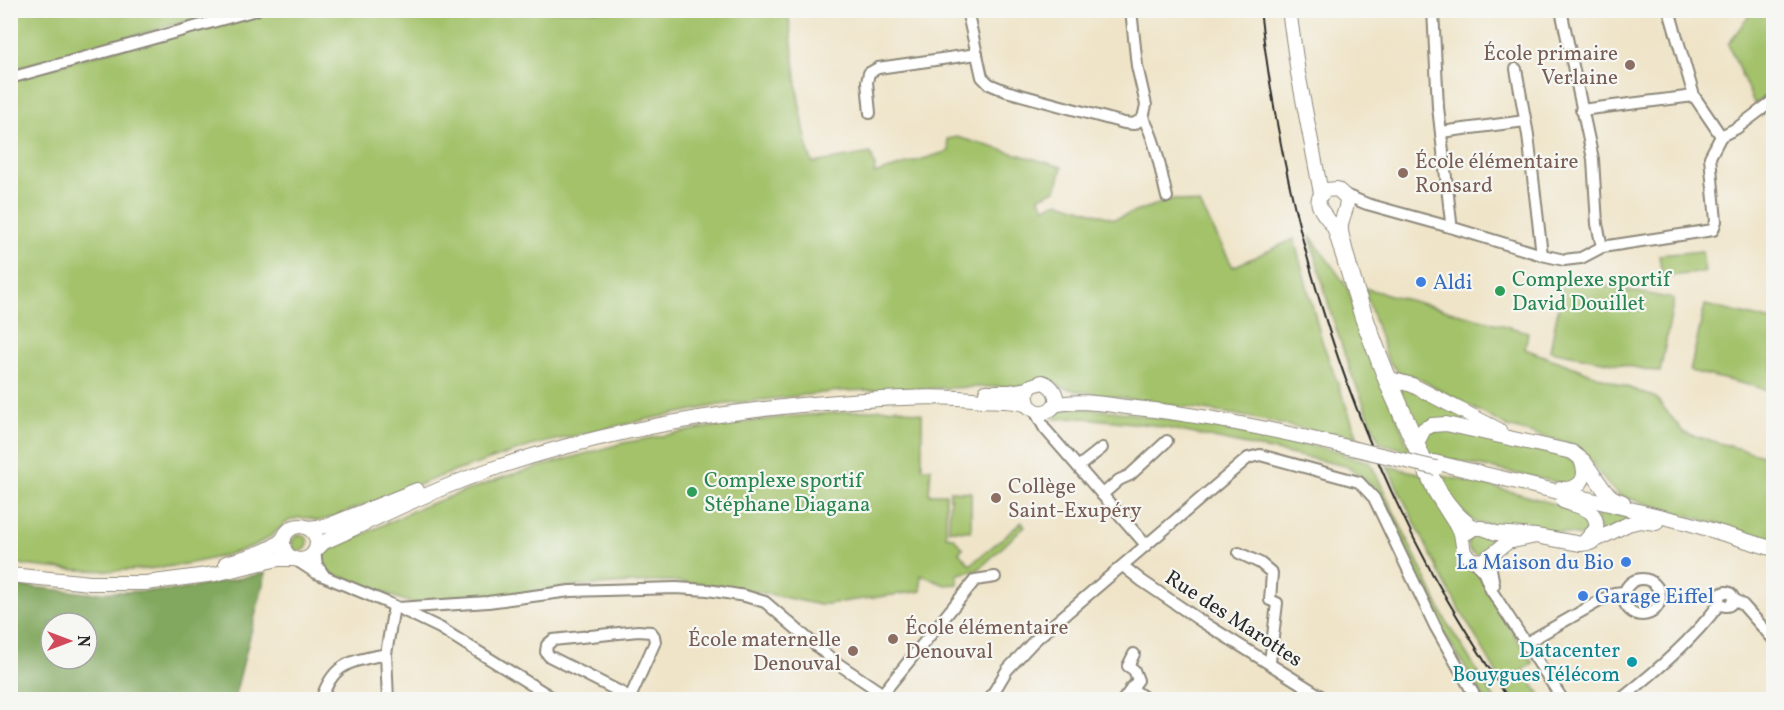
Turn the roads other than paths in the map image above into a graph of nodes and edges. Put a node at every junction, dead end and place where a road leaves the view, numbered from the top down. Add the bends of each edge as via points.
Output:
1 (256, 10) edge
2 (967, 10) edge
3 (1131, 10) edge
4 (1291, 10) edge
5 (1433, 10) edge
6 (1561, 10) edge
7 (1669, 10) edge
8 (977, 54) junction
9 (1516, 69) dead end
10 (10, 78) edge
11 (1694, 96) junction
12 (1772, 106) edge
13 (1581, 110) junction
14 (870, 113) dead end
15 (1143, 118) junction
16 (1525, 121) junction
17 (1441, 132) junction
18 (1721, 136) junction
19 (1167, 197) dead end
20 (1336, 203) junction
21 (1450, 227) junction
22 (1602, 247) junction
23 (1542, 255) junction
24 (1773, 265) edge
25 (1773, 271) edge
26 (1390, 379) junction
27 (1029, 389) junction
28 (1054, 389) junction
29 (1052, 408) junction
30 (1032, 409) junction
31 (1048, 432) junction
32 (1517, 439) junction
33 (1167, 441) dead end
34 (1339, 442) junction
35 (1417, 442) junction
36 (1102, 448) dead end
37 (1579, 456) junction
38 (1435, 465) junction
39 (1078, 467) junction
40 (1516, 482) junction
41 (1535, 492) junction
42 (1102, 495) junction
43 (1690, 526) junction
44 (308, 528) junction
45 (1475, 528) junction
46 (1490, 532) junction
47 (1536, 536) junction
48 (284, 538) junction
49 (1463, 538) junction
50 (1575, 543) junction
51 (1146, 545) junction
52 (1773, 549) edge
53 (315, 551) junction
54 (1239, 553) dead end
55 (1494, 554) junction
56 (1773, 555) edge
57 (294, 559) junction
58 (1474, 561) junction
59 (1123, 566) junction
60 (10, 570) edge
61 (10, 575) edge
62 (324, 575) junction
63 (995, 577) dead end
64 (1624, 592) dead end
65 (444, 605) junction
66 (396, 607) junction
67 (1503, 607) junction
68 (438, 627) junction
69 (1773, 640) edge
70 (1526, 643) junction
71 (386, 654) junction
72 (1134, 654) dead end
73 (1270, 663) junction
74 (1131, 688) junction
75 (883, 693) junction
76 (1473, 697) edge
77 (629, 698) edge
78 (321, 699) edge
79 (387, 699) edge
80 (556, 699) edge
81 (892, 699) edge
82 (989, 699) edge
83 (1123, 699) edge
84 (1148, 699) edge
85 (1327, 699) edge
86 (1563, 699) edge
87 (1620, 699) edge

1 - 10 street
2 - 8 street
3 - 15 street via 1146,105
4 - 20 main road via 1320,160
5 - 17 street
6 - 13 street
7 - 11 street
8 - 14 street via 878,68 869,73 867,82
8 - 15 street via 982,76 989,84 1124,123 1134,124
9 - 16 street
11 - 13 street
11 - 18 street
12 - 18 street
13 - 22 street via 1593,159
15 - 19 street via 1150,130
16 - 17 street
16 - 23 street
17 - 21 street
18 - 22 street via 1710,157 1716,221 1713,230
20 - 21 street via 1367,204
20 - 26 main road via 1342,236
20 - 49 main road via 1336,234 1388,387 1435,492
21 - 23 street
22 - 23 street via 1581,258 1564,260
24 - 25 street
26 - 32 main road via 1412,385
26 - 35 main road
27 - 28 main road via 1039,382
27 - 30 main road via 1026,398
27 - 44 main road via 818,399 683,417 525,454 448,478 327,526
28 - 29 main road via 1057,397
28 - 34 main road via 1087,398 1214,413
29 - 30 main road via 1044,412
29 - 31 street via 1047,418
29 - 34 main road via 1076,402 1182,413
30 - 31 street
30 - 53 main road via 1017,403 950,397 873,399 771,408 654,427 530,457 468,478 324,542
31 - 39 street
32 - 35 main road via 1439,423 1424,429
32 - 37 main road
33 - 42 street
34 - 38 main road, bridge
35 - 45 main road via 1444,498
36 - 39 street
37 - 40 main road via 1585,474 1574,488
37 - 43 main road via 1612,498
38 - 40 main road
38 - 41 main road
39 - 42 street
40 - 43 main road
41 - 43 main road
41 - 50 main road via 1592,513 1597,525 1594,533
42 - 51 street
43 - 50 main road via 1640,521 1590,543
43 - 52 main road
43 - 56 main road
44 - 48 main road via 294,527
44 - 53 main road via 316,537
45 - 46 main road
45 - 49 main road
46 - 47 main road
46 - 55 main road via 1496,542
47 - 50 main road
47 - 55 main road via 1511,542
48 - 57 main road via 285,550
48 - 60 main road via 236,560 156,576 93,578
49 - 58 main road via 1464,553
51 - 59 street
51 - 76 street via 1248,458 1267,456 1359,482 1374,498
53 - 57 main road via 307,559
53 - 62 street via 317,565
54 - 73 street via 1272,573 1270,600 1277,603
55 - 58 main road via 1484,561
55 - 67 street via 1492,575
57 - 61 main road via 146,583 90,583
57 - 62 street
58 - 67 street
59 - 73 street, Rue des Marottes
59 - 82 street via 1019,656
62 - 66 street
63 - 75 street via 975,580
64 - 70 street via 1614,593
65 - 66 street
65 - 68 street via 437,614
65 - 75 street via 570,591 676,588 722,592 765,602 834,661
66 - 68 street
66 - 71 street
67 - 70 street
68 - 80 street
69 - 87 street via 1743,605 1734,599 1729,606 1720,603 1674,653
70 - 86 street
71 - 78 street via 344,664
71 - 79 street
72 - 74 street via 1128,666 1138,680
73 - 85 street, Rue des Marottes
74 - 83 street
74 - 84 street
75 - 81 street
77 - 77 street via 655,642 651,632 553,640 547,645 549,656

